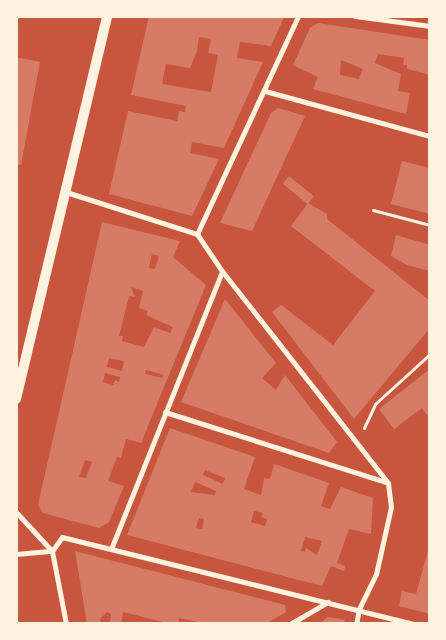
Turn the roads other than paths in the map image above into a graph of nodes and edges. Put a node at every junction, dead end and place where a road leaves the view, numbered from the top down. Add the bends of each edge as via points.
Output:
1 (107, 16) edge
2 (298, 16) edge
3 (355, 16) edge
4 (430, 26) edge
5 (265, 91) junction
6 (430, 136) edge
7 (66, 192) junction
8 (197, 234) junction
9 (222, 271) junction
10 (16, 399) edge
11 (165, 412) junction
12 (388, 483) junction
13 (16, 512) edge
14 (111, 549) junction
15 (52, 551) junction
16 (16, 554) edge
17 (328, 602) junction
18 (359, 609) junction
19 (66, 624) edge
20 (290, 624) edge
21 (356, 624) edge
22 (414, 624) edge

1 - 7 main road
2 - 5 street
3 - 4 street
5 - 6 street
5 - 8 street
7 - 8 street
7 - 10 main road
8 - 9 street
9 - 11 street
9 - 12 street
11 - 12 street
11 - 14 street
12 - 18 street via 391,507 376,574
13 - 15 street
14 - 15 street via 62,537
14 - 17 street
15 - 16 street
15 - 19 street
17 - 18 street
17 - 20 street
18 - 21 street
18 - 22 street

